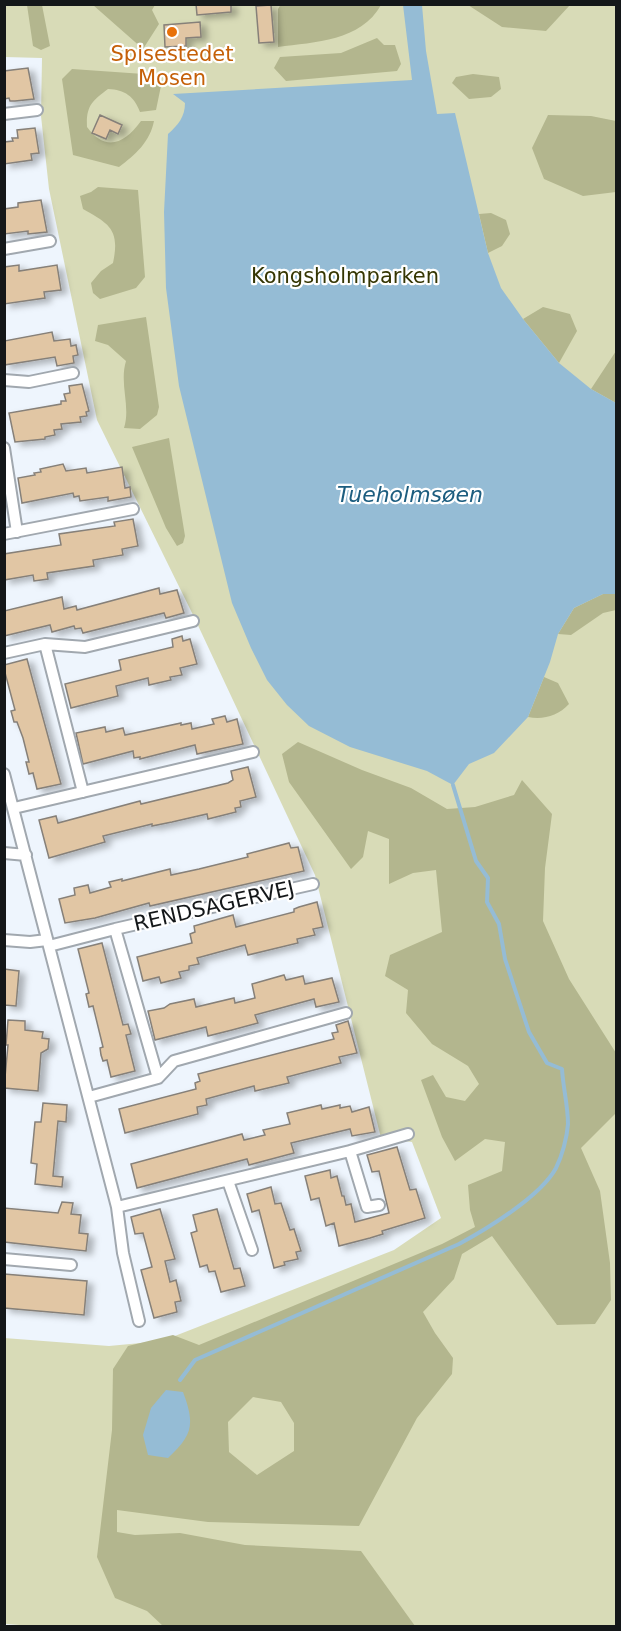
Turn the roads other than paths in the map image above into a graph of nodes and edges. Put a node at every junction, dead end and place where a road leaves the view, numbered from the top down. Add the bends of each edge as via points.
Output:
1 (37, 110) dead end
2 (4, 114) edge
3 (50, 241) dead end
4 (4, 249) edge
5 (73, 373) dead end
6 (4, 380) edge
7 (4, 448) edge
8 (133, 509) dead end
9 (17, 532) junction
10 (4, 534) edge
11 (193, 621) dead end
12 (45, 644) junction
13 (4, 653) edge
14 (253, 752) dead end
15 (4, 774) edge
16 (82, 792) junction
17 (14, 808) junction
18 (4, 854) edge
19 (26, 855) junction
20 (313, 884) dead end
21 (115, 929) junction
22 (4, 940) edge
23 (48, 943) junction
24 (346, 1013) dead end
25 (158, 1078) junction
26 (89, 1097) junction
27 (408, 1134) dead end
28 (350, 1150) junction
29 (228, 1181) junction
30 (379, 1205) dead end
31 (117, 1207) junction
32 (252, 1250) dead end
33 (4, 1259) edge
34 (71, 1265) dead end
35 (139, 1321) dead end

1 - 2 street
3 - 4 street
5 - 6 street via 29,382
7 - 9 street
8 - 9 street
9 - 10 street
11 - 12 street via 85,647
12 - 13 street
12 - 16 street
14 - 16 street
15 - 17 street
16 - 17 street
17 - 19 street
18 - 19 street
19 - 23 street
20 - 21 street, RENDSAGERVEJ
21 - 23 street, RENDSAGERVEJ
21 - 25 street, RENDSAGERVEJ
22 - 23 street, RENDSAGERVEJ
23 - 26 street
24 - 25 street via 174,1060
25 - 26 street
26 - 31 street
27 - 28 street
28 - 29 street
28 - 30 street via 367,1207
29 - 31 street
29 - 32 street
31 - 35 street
33 - 34 street

